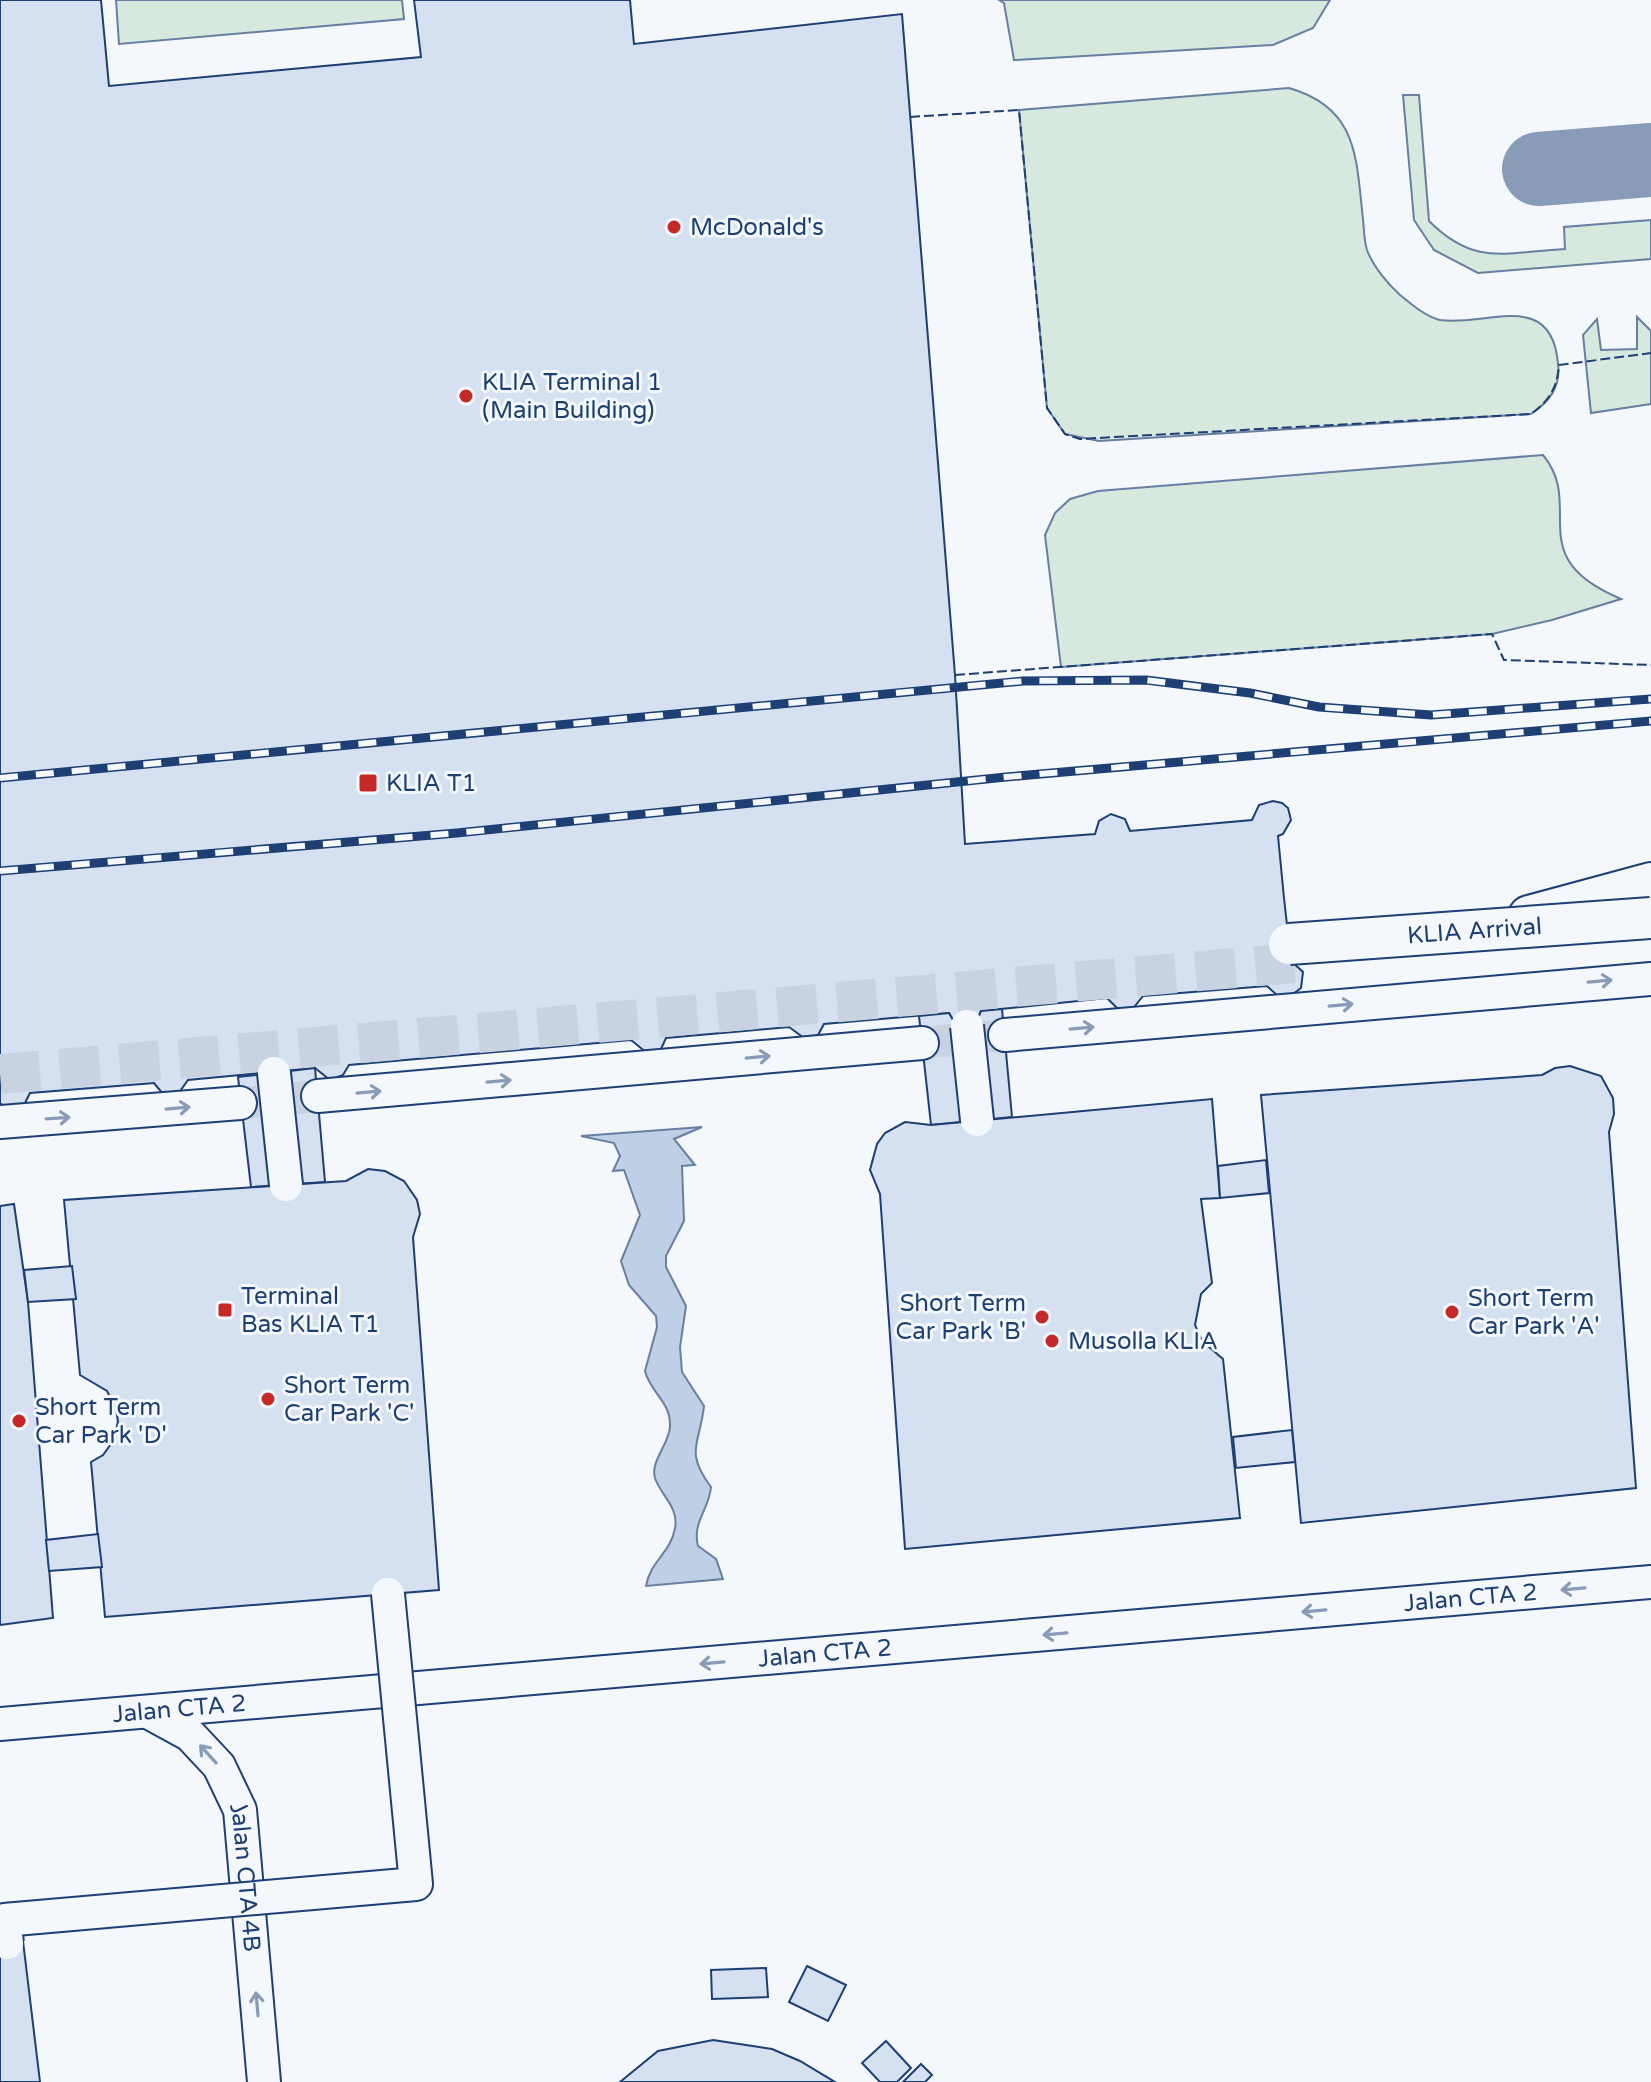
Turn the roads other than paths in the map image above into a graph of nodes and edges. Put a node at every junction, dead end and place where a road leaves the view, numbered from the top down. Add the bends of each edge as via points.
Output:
1 (1651, 883) edge
2 (1651, 918) edge
3 (1651, 979) edge
4 (967, 1026) dead end
5 (1005, 1035) tunnel mouth
6 (922, 1043) tunnel mouth
7 (274, 1073) dead end
8 (318, 1096) tunnel mouth
9 (240, 1103) tunnel mouth
10 (977, 1120) dead end
11 (0, 1122) edge
12 (286, 1185) dead end
13 (1651, 1582) edge
14 (388, 1594) dead end
15 (148, 1712) junction
16 (0, 1724) edge
17 (7, 1943) dead end
18 (264, 2082) edge

1 - 2 main road, KLIA Arrival, bridge via 1468,931 1291,954
5 -> 3 street
4 - 10 street, bridge
8 -> 6 street
7 - 12 street, bridge
11 -> 9 street
13 -> 15 street, Jalan CTA 2
14 - 17 street, bridge via 416,1884 4,1920
15 - 16 street, Jalan CTA 2
18 -> 15 street, Jalan CTA 4B via 240,1810 219,1766 190,1735

